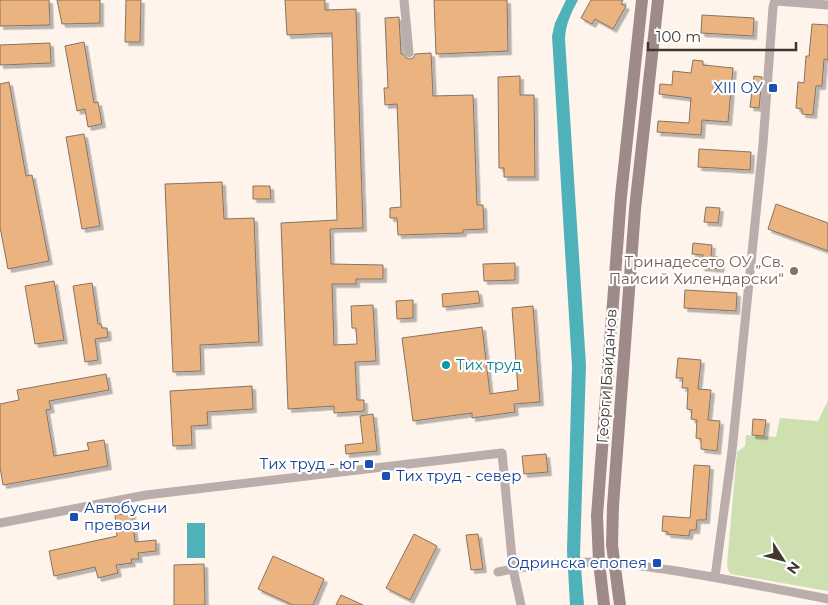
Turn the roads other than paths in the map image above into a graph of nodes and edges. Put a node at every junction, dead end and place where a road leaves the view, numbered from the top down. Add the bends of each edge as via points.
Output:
1 (404, 0) edge
2 (642, 0) edge
3 (658, 0) edge
4 (828, 5) edge
5 (409, 53) dead end
6 (0, 523) edge
7 (599, 562) junction
8 (614, 563) junction
9 (513, 569) junction
10 (498, 572) dead end
11 (715, 577) junction
12 (828, 599) edge
13 (521, 605) edge
14 (604, 605) edge
15 (620, 605) edge

1 - 5 street
2 - 7 main road, Георги Байданов via 616,255 598,516
3 - 8 main road, Георги Байданов via 634,228 613,506
4 - 11 street via 777,1 773,7 763,144 732,451
6 - 9 street via 146,495 502,454
7 - 8 street
7 - 9 street
7 - 14 main road, Георги Байданов
8 - 11 street
8 - 15 main road, Георги Байданов
9 - 10 street
9 - 13 street
11 - 12 street

